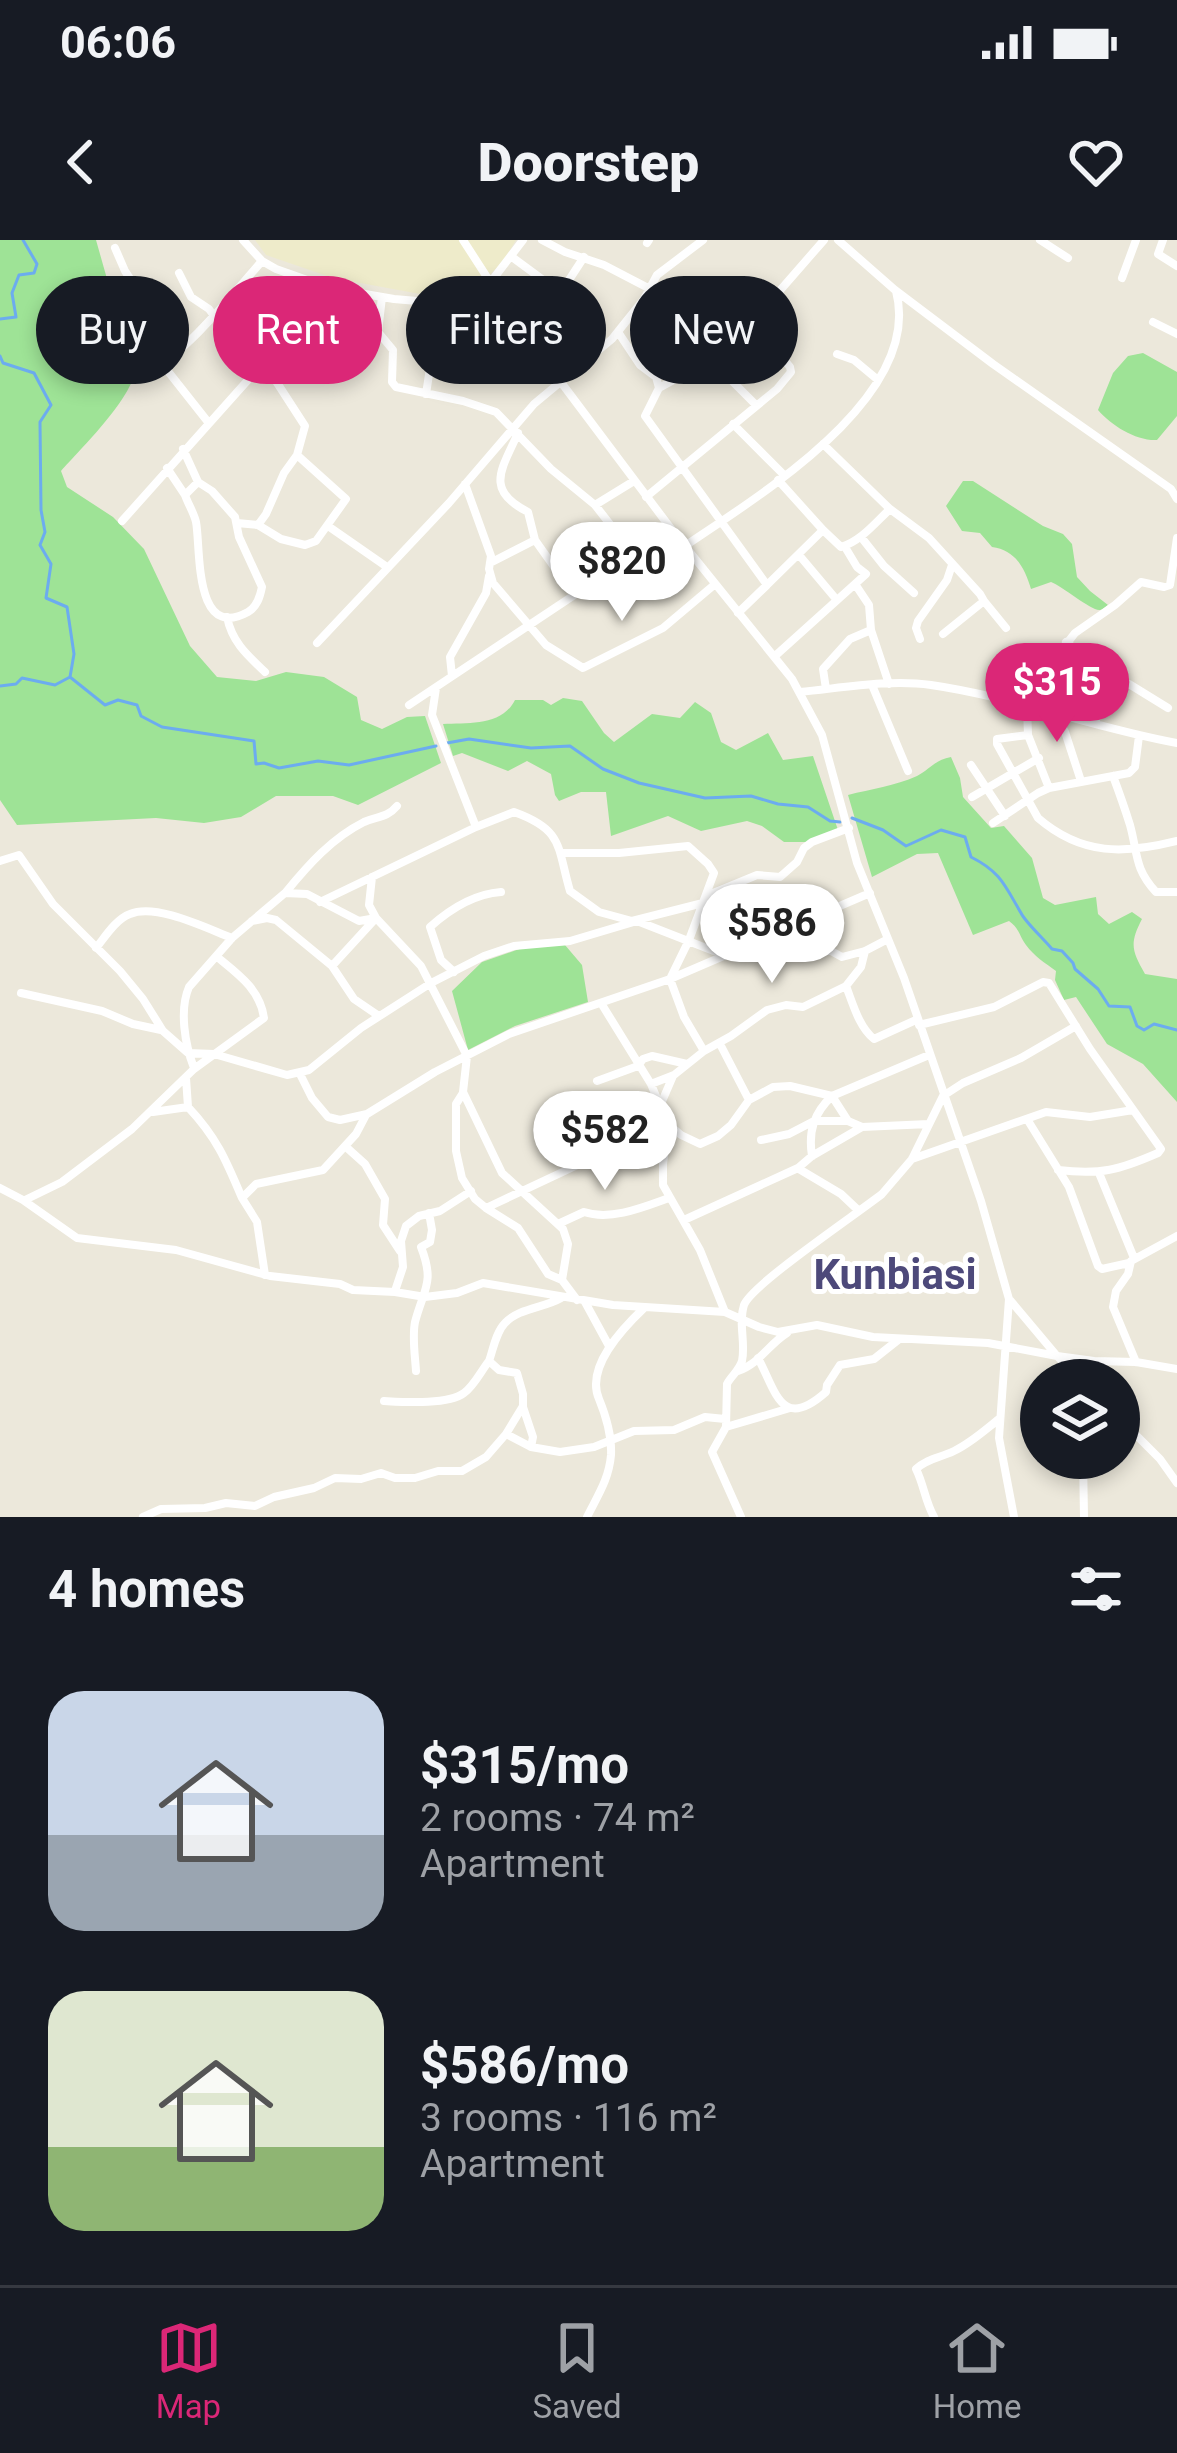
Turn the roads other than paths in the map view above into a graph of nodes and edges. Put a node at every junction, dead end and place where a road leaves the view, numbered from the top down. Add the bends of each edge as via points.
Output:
1 (243, 240) edge
2 (463, 240) edge
3 (523, 240) edge
4 (542, 240) edge
5 (824, 240) edge
6 (838, 240) edge
7 (1040, 240) edge
8 (1136, 240) edge
9 (1163, 240) edge
10 (698, 242) edge
11 (115, 248) dead end
12 (512, 257) junction
13 (584, 257) junction
14 (1068, 258) dead end
15 (262, 261) junction
16 (1177, 266) edge
17 (179, 273) dead end
18 (127, 276) edge
19 (249, 276) edge
20 (292, 276) edge
21 (486, 276) edge
22 (496, 276) edge
23 (656, 276) edge
24 (793, 276) edge
25 (1122, 278) dead end
26 (630, 279) edge
27 (896, 290) junction
28 (382, 297) edge
29 (406, 299) edge
30 (213, 315) edge
31 (213, 317) edge
32 (630, 317) edge
33 (1153, 322) dead end
34 (618, 332) junction
35 (1177, 334) edge
36 (382, 337) edge
37 (189, 340) edge
38 (606, 344) edge
39 (630, 349) edge
40 (837, 354) dead end
41 (878, 380) junction
42 (178, 384) edge
43 (244, 384) edge
44 (279, 384) edge
45 (428, 384) edge
46 (556, 384) edge
47 (564, 384) edge
48 (658, 384) edge
49 (666, 384) edge
50 (737, 384) edge
51 (781, 384) edge
52 (659, 388) junction
53 (426, 394) junction
54 (756, 405) junction
55 (208, 422) junction
56 (733, 424) junction
57 (516, 431) junction
58 (823, 444) junction
59 (183, 449) junction
60 (297, 455) junction
61 (683, 467) junction
62 (167, 468) junction
63 (781, 478) junction
64 (634, 481) junction
65 (198, 482) junction
66 (465, 484) junction
67 (185, 495) junction
68 (646, 497) junction
69 (1177, 499) edge
70 (595, 505) junction
71 (890, 509) junction
72 (122, 521) dead end
73 (719, 522) junction
74 (237, 523) junction
75 (258, 525) junction
76 (328, 526) junction
77 (672, 530) junction
78 (823, 530) junction
79 (861, 537) junction
80 (1177, 538) edge
81 (535, 540) junction
82 (684, 546) junction
83 (845, 547) junction
84 (634, 555) junction
85 (799, 555) junction
86 (490, 563) junction
87 (952, 564) junction
88 (884, 566) junction
89 (387, 567) junction
90 (490, 574) junction
91 (866, 574) junction
92 (855, 584) junction
93 (714, 585) junction
94 (767, 585) junction
95 (914, 593) dead end
96 (574, 595) junction
97 (836, 599) junction
98 (984, 601) junction
99 (738, 613) junction
100 (227, 617) junction
101 (527, 626) junction
102 (1006, 628) dead end
103 (872, 630) junction
104 (943, 634) dead end
105 (920, 639) dead end
106 (1066, 642) junction
107 (317, 643) dead end
108 (775, 656) junction
109 (265, 672) dead end
110 (452, 676) junction
111 (889, 684) junction
112 (436, 686) junction
113 (872, 686) junction
114 (1123, 686) junction
115 (826, 689) junction
116 (800, 692) junction
117 (409, 705) dead end
118 (1023, 706) junction
119 (1168, 708) dead end
120 (1054, 713) junction
121 (1095, 723) junction
122 (1028, 735) junction
123 (1139, 736) junction
124 (1177, 742) edge
125 (1039, 758) junction
126 (971, 765) dead end
127 (908, 771) dead end
128 (1012, 774) junction
129 (1113, 776) junction
130 (1081, 781) junction
131 (1049, 788) junction
132 (987, 789) junction
133 (972, 797) dead end
134 (1029, 800) junction
135 (397, 806) dead end
136 (1005, 815) junction
137 (993, 823) dead end
138 (476, 827) junction
139 (849, 828) junction
140 (1177, 842) edge
141 (1135, 851) junction
142 (563, 853) junction
143 (0, 861) edge
144 (372, 878) junction
145 (501, 892) dead end
146 (1177, 892) edge
147 (285, 893) junction
148 (870, 893) junction
149 (704, 900) junction
150 (320, 902) junction
151 (376, 918) junction
152 (250, 921) junction
153 (632, 922) junction
154 (788, 930) junction
155 (232, 938) junction
156 (888, 939) junction
157 (689, 940) junction
158 (96, 948) junction
159 (865, 951) junction
160 (724, 955) junction
161 (217, 956) junction
162 (332, 966) junction
163 (454, 971) junction
164 (670, 979) junction
165 (431, 983) junction
166 (846, 986) junction
167 (21, 993) dead end
168 (601, 1003) junction
169 (379, 1016) junction
170 (918, 1022) junction
171 (1076, 1026) junction
172 (163, 1030) junction
173 (719, 1044) junction
174 (704, 1051) junction
175 (188, 1053) junction
176 (214, 1054) junction
177 (929, 1055) junction
178 (467, 1056) junction
179 (688, 1064) junction
180 (638, 1066) junction
181 (190, 1072) junction
182 (300, 1074) junction
183 (674, 1075) junction
184 (597, 1081) dead end
185 (650, 1084) junction
186 (463, 1092) junction
187 (832, 1096) junction
188 (943, 1096) junction
189 (749, 1100) junction
190 (660, 1106) junction
191 (188, 1107) junction
192 (1133, 1110) junction
193 (150, 1112) junction
194 (367, 1114) junction
195 (1027, 1119) junction
196 (814, 1121) junction
197 (848, 1121) junction
198 (668, 1124) junction
199 (929, 1124) junction
200 (862, 1126) junction
201 (761, 1139) dead end
202 (960, 1142) junction
203 (345, 1146) junction
204 (603, 1153) dead end
205 (812, 1156) junction
206 (912, 1160) junction
207 (798, 1168) junction
208 (1058, 1170) junction
209 (1099, 1173) junction
210 (0, 1188) edge
211 (470, 1191) junction
212 (522, 1192) junction
213 (242, 1198) junction
214 (669, 1198) junction
215 (23, 1201) junction
216 (486, 1208) junction
217 (860, 1211) junction
218 (429, 1213) junction
219 (684, 1220) junction
220 (558, 1224) junction
221 (1177, 1236) edge
222 (401, 1252) junction
223 (1132, 1260) junction
224 (265, 1275) junction
225 (562, 1280) junction
226 (394, 1292) junction
227 (425, 1298) junction
228 (561, 1298) junction
229 (1009, 1299) junction
230 (581, 1301) junction
231 (645, 1307) junction
232 (725, 1312) junction
233 (742, 1320) junction
234 (793, 1330) junction
235 (899, 1339) junction
236 (609, 1346) junction
237 (1006, 1346) junction
238 (1057, 1356) junction
239 (742, 1359) junction
240 (1060, 1359) edge
241 (1079, 1359) edge
242 (1135, 1359) edge
243 (756, 1360) junction
244 (489, 1361) junction
245 (1140, 1363) edge
246 (1177, 1369) edge
247 (416, 1371) dead end
248 (737, 1372) junction
249 (384, 1402) dead end
250 (523, 1406) junction
251 (792, 1408) junction
252 (999, 1419) junction
253 (726, 1423) junction
254 (506, 1434) junction
255 (1140, 1439) edge
256 (610, 1442) junction
257 (531, 1448) junction
258 (1160, 1459) junction
259 (1177, 1462) edge
260 (1083, 1479) edge
261 (1177, 1483) edge
262 (143, 1517) edge
263 (587, 1517) edge
264 (741, 1517) edge
265 (934, 1517) edge
266 (1015, 1517) edge
267 (1084, 1517) edge

1 - 15 street
2 - 21 street
3 - 12 street
4 - 13 street
5 - 24 street
6 - 27 street
7 - 14 street
8 - 25 street
9 - 16 street via 1159,257
10 - 23 street
11 - 18 street
12 - 13 street via 554,288
12 - 22 street
13 - 26 street
15 - 19 street
15 - 20 street
17 - 30 street
27 - 41 street via 899,331
27 - 69 street
28 - 29 street
31 - 37 street
32 - 34 street
33 - 35 street
34 - 38 street
34 - 39 street
36 - 53 street via 393,350 392,382
40 - 41 street
41 - 58 street
42 - 55 street
43 - 55 street
44 - 60 street via 305,426
45 - 53 street
46 - 57 street
47 - 64 street
48 - 52 street
49 - 52 street
50 - 54 street
51 - 54 street
52 - 61 street via 645,416
53 - 57 street via 496,412
54 - 56 street
55 - 59 street
56 - 61 street
56 - 63 street
57 - 66 street
57 - 70 street
57 - 81 street via 500,490 528,512
58 - 63 street
58 - 71 street
59 - 62 street
59 - 65 street
60 - 75 street
60 - 76 street via 346,499
61 - 68 street
61 - 73 street
62 - 67 street
62 - 72 street
63 - 73 street
63 - 78 street
64 - 68 street
64 - 70 street
65 - 67 street
65 - 74 street
66 - 86 street
66 - 89 street
67 - 100 street via 197,526 201,583
68 - 77 street
70 - 84 street
71 - 79 street
71 - 87 street
73 - 82 street
73 - 94 street
74 - 75 street
74 - 100 street via 262,587 252,609
75 - 76 street via 305,545
76 - 89 street
77 - 82 street
77 - 84 street
78 - 83 street
78 - 85 street
79 - 83 street
79 - 88 street
80 - 106 street via 1170,585 1141,582
81 - 86 street
81 - 96 street
82 - 93 street
83 - 91 street
84 - 96 street
85 - 94 street
85 - 97 street
86 - 90 street
87 - 98 street
87 - 105 street via 918,621
88 - 91 street
88 - 95 street
89 - 107 street
90 - 101 street
90 - 110 street via 450,657
91 - 92 street
92 - 97 street
92 - 103 street via 869,604
93 - 99 street
93 - 101 street via 663,628 587,668
94 - 99 street
96 - 101 street
97 - 108 street
98 - 102 street
98 - 104 street
99 - 108 street
100 - 109 street via 241,649
101 - 110 street
103 - 111 street
103 - 115 street via 850,638 823,669
106 - 114 street
106 - 118 street
108 - 116 street
110 - 112 street
111 - 113 street
111 - 118 street via 928,684
112 - 117 street
112 - 138 street via 432,716
113 - 115 street
113 - 127 street
114 - 119 street
114 - 121 street
115 - 116 street
116 - 139 street via 822,735
118 - 120 street
118 - 122 street
120 - 121 street
120 - 130 street
121 - 123 street
122 - 125 street
122 - 128 street via 997,740
123 - 124 street
123 - 129 street via 1136,767
125 - 128 street
125 - 131 street
126 - 132 street
128 - 132 street
128 - 134 street
129 - 130 street
129 - 141 street
130 - 131 street
131 - 134 street
132 - 133 street
132 - 136 street
134 - 136 street
134 - 141 street via 1038,818 1073,839
135 - 147 street via 316,856
136 - 137 street
138 - 142 street via 514,812 554,836
138 - 144 street
139 - 148 street
139 - 149 street via 812,842 781,877 757,875
140 - 141 street
141 - 146 street via 1153,890
142 - 149 street via 688,846 713,873
142 - 153 street via 570,892
143 - 158 street via 19,855
144 - 150 street
144 - 151 street
145 - 163 street via 483,893 430,926 441,960
147 - 150 street
147 - 152 street
148 - 154 street
148 - 156 street
149 - 153 street
149 - 157 street
150 - 151 street via 359,921
151 - 162 street
151 - 165 street
152 - 155 street
152 - 162 street via 276,920
153 - 157 street
153 - 163 street via 570,941 514,946
154 - 159 street via 802,950 842,957
154 - 160 street
155 - 158 street via 160,912 134,912
155 - 161 street
156 - 159 street
156 - 170 street
157 - 160 street
157 - 164 street
158 - 172 street
159 - 166 street
160 - 164 street
161 - 175 street via 185,997
161 - 176 street via 245,979 264,1018
162 - 169 street via 354,999
163 - 165 street
164 - 168 street
164 - 174 street
165 - 169 street
165 - 178 street
166 - 170 street via 874,1039
166 - 173 street via 803,1007 767,1010
167 - 172 street
168 - 178 street
168 - 180 street
169 - 182 street
170 - 171 street via 994,1007 1047,981
170 - 177 street
171 - 188 street
171 - 192 street
172 - 175 street
173 - 174 street
173 - 189 street
174 - 179 street
175 - 176 street
175 - 181 street
176 - 181 street
176 - 182 street
177 - 187 street
177 - 188 street
178 - 186 street
178 - 194 street
179 - 180 street via 652,1056
179 - 183 street
180 - 184 street
180 - 185 street
181 - 191 street
181 - 193 street
182 - 194 street via 328,1117
183 - 185 street
183 - 190 street
185 - 190 street
186 - 211 street via 456,1151
186 - 212 street via 502,1173
187 - 189 street via 790,1085
187 - 196 street
187 - 197 street
188 - 199 street
188 - 202 street
189 - 198 street via 731,1125 700,1144
190 - 198 street
191 - 193 street
191 - 213 street via 217,1142
192 - 195 street
192 - 209 street via 1160,1151
193 - 215 street via 62,1182
194 - 203 street
195 - 202 street
195 - 208 street
196 - 197 street
196 - 201 street
196 - 205 street
197 - 200 street
198 - 214 street via 662,1178
199 - 200 street
199 - 206 street
200 - 205 street
202 - 206 street
202 - 229 street
203 - 213 street via 322,1170 256,1184
203 - 222 street via 385,1199 383,1225
204 - 212 street
205 - 207 street
206 - 217 street
207 - 217 street
207 - 219 street
208 - 209 street
208 - 223 street via 1098,1265
209 - 223 street
210 - 215 street
211 - 216 street
211 - 218 street
212 - 216 street
212 - 220 street
213 - 224 street via 257,1222
214 - 219 street
214 - 220 street
215 - 224 street via 76,1238 176,1250
216 - 225 street via 518,1228 548,1274
217 - 233 street via 764,1282 745,1301
218 - 222 street via 406,1226
218 - 227 street
219 - 232 street
220 - 225 street via 568,1244
221 - 223 street
222 - 226 street
223 - 242 street via 1113,1307
224 - 226 street
225 - 230 street
226 - 227 street
227 - 228 street via 483,1283
227 - 247 street via 414,1327
228 - 230 street
228 - 244 street via 504,1323
229 - 237 street
229 - 238 street
230 - 231 street
230 - 236 street
231 - 232 street
231 - 236 street
232 - 233 street
233 - 234 street
233 - 239 street
234 - 235 street via 817,1325
234 - 243 street
235 - 237 street
235 - 251 street via 874,1359 840,1365 821,1397
236 - 256 street via 596,1389
237 - 238 street
237 - 252 street
238 - 240 street
238 - 241 street
239 - 243 street
239 - 248 street
243 - 248 street
243 - 251 street via 778,1401
244 - 249 street via 459,1396
244 - 250 street via 517,1373
245 - 246 street
248 - 253 street via 727,1384
250 - 254 street
250 - 257 street
251 - 253 street
252 - 265 street via 916,1469
252 - 266 street
253 - 256 street via 705,1417
253 - 264 street via 712,1453
254 - 257 street
254 - 262 street via 462,1471 331,1479 255,1506 161,1509
255 - 258 street
256 - 257 street via 560,1453
256 - 263 street via 608,1478
258 - 259 street
258 - 261 street
260 - 267 street

